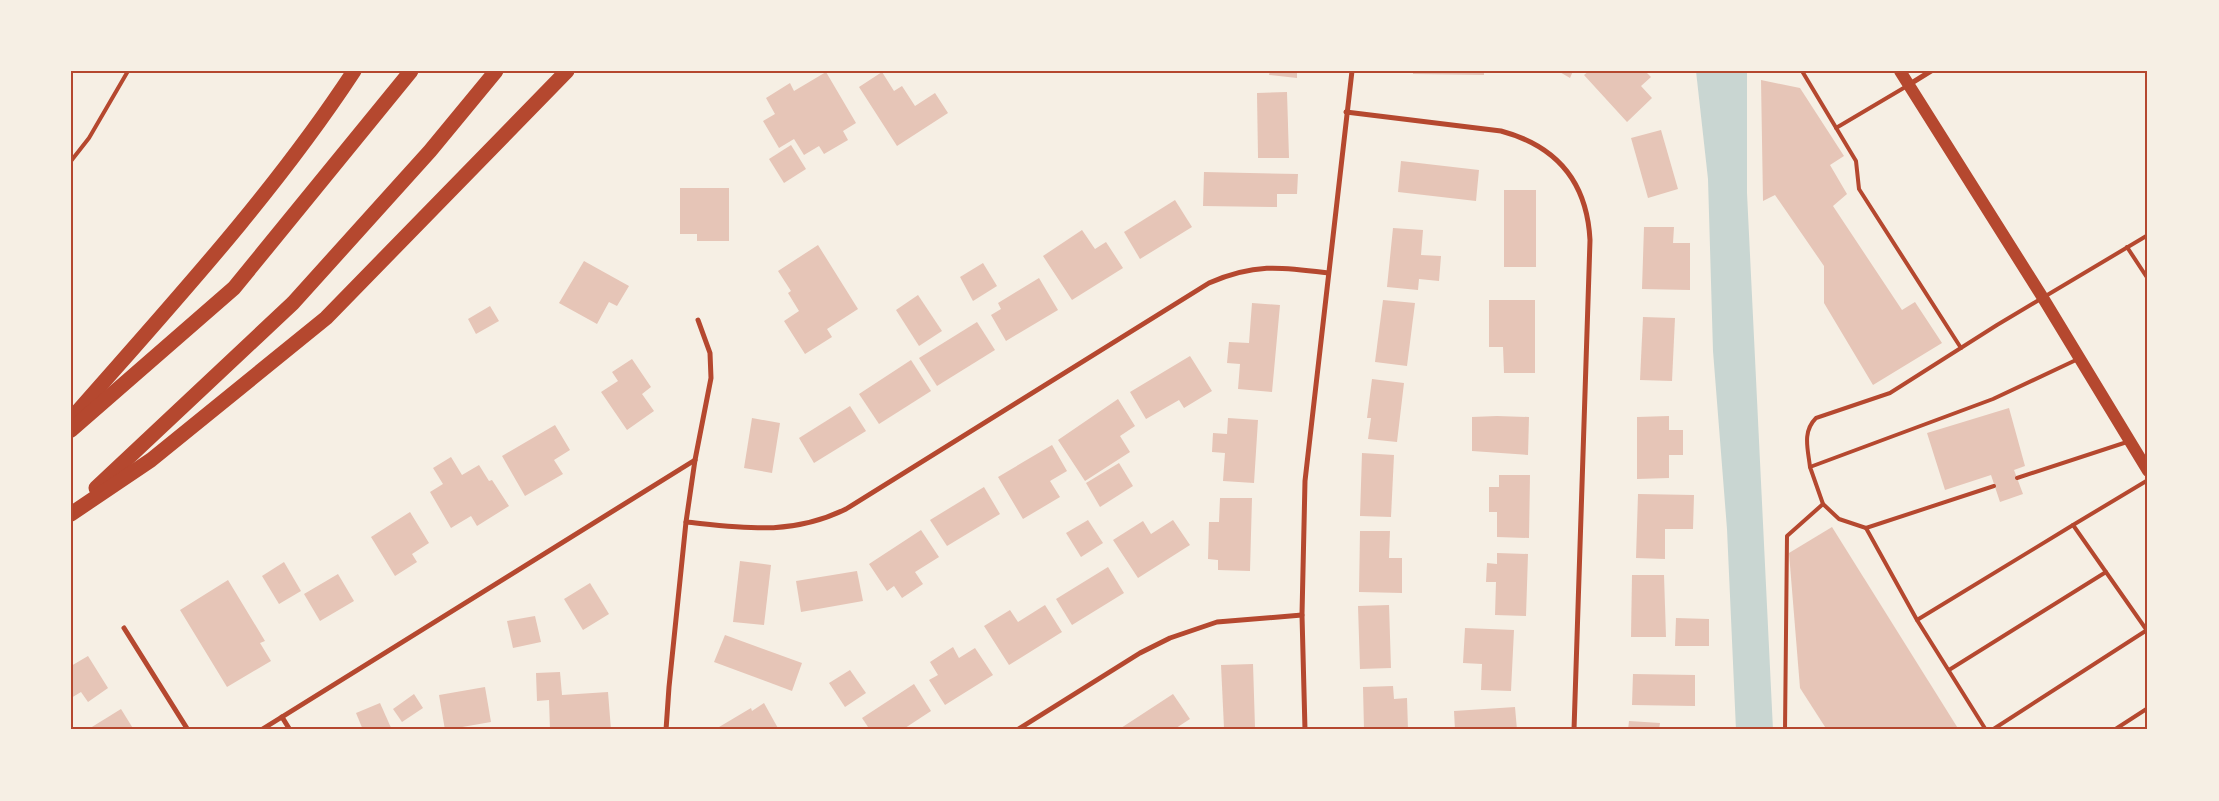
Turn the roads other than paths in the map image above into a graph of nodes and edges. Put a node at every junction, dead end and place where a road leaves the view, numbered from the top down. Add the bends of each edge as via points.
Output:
1 (128, 71) edge
2 (354, 71) edge
3 (411, 71) edge
4 (496, 71) edge
5 (567, 71) edge
6 (1352, 71) edge
7 (1802, 71) edge
8 (1900, 71) edge
9 (1931, 71) edge
10 (1909, 84) junction
11 (1346, 112) junction
12 (1836, 128) junction
13 (71, 161) edge
14 (2148, 234) edge
15 (2127, 247) junction
16 (1328, 274) junction
17 (2148, 279) edge
18 (2043, 298) junction
19 (698, 320) dead end
20 (1960, 348) junction
21 (2079, 358) junction
22 (71, 419) edge
23 (71, 430) edge
24 (2130, 442) junction
25 (695, 460) junction
26 (1810, 467) junction
27 (2148, 471) edge
28 (2017, 478) dead end
29 (2148, 480) edge
30 (1994, 486) dead end
31 (1823, 504) junction
32 (71, 513) edge
33 (686, 522) junction
34 (2073, 525) junction
35 (1866, 528) junction
36 (2106, 572) junction
37 (1302, 615) junction
38 (1918, 620) junction
39 (124, 628) dead end
40 (2147, 631) edge
41 (1949, 670) junction
42 (2148, 708) edge
43 (282, 717) junction
44 (188, 730) edge
45 (261, 730) edge
46 (290, 730) edge
47 (666, 730) edge
48 (1017, 730) edge
49 (1305, 730) edge
50 (1574, 730) edge
51 (1785, 730) edge
52 (1986, 730) edge
53 (1992, 730) edge
54 (2114, 730) edge

1 - 13 lane via 89,138
2 - 22 highway via 330,108 224,244
3 - 23 highway via 234,288
4 - 32 highway via 430,151 294,303
5 - 32 highway via 326,318 151,460
6 - 11 street
7 - 12 lane
8 - 10 main road
9 - 10 street
10 - 12 lane
10 - 18 main road
11 - 16 street
11 - 50 street via 1501,132 1534,142 1561,164 1576,184 1586,207 1590,240
12 - 20 lane via 1856,161 1859,189
14 - 15 lane
15 - 17 lane
15 - 18 lane
16 - 33 street via 1268,267 1238,272 1209,283 830,518 778,528
16 - 37 street via 1305,482
18 - 20 lane
18 - 21 main road
19 - 25 street via 712,366
20 - 26 lane via 1890,393 1816,418 1806,435
21 - 24 main road
21 - 26 lane via 1993,398
24 - 27 main road
24 - 28 lane
25 - 33 street
25 - 43 street
26 - 31 lane
29 - 34 lane
30 - 35 lane
31 - 35 lane via 1839,519
31 - 51 lane via 1787,536
33 - 47 street
34 - 36 lane
34 - 38 lane
35 - 38 lane
36 - 40 lane
36 - 41 lane
37 - 48 street via 1217,622 1170,638 1140,653
37 - 49 street
38 - 41 lane
39 - 44 street
40 - 53 lane
41 - 52 lane
42 - 54 lane
43 - 45 street
43 - 46 street

